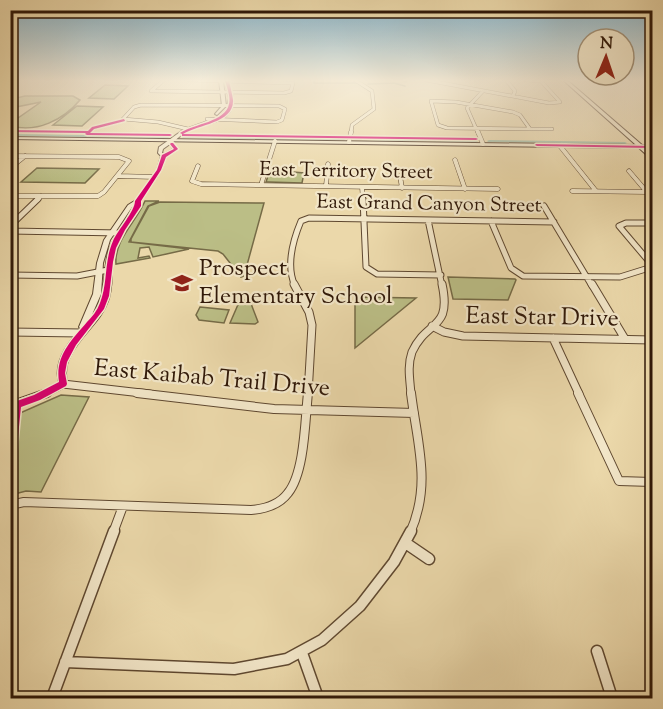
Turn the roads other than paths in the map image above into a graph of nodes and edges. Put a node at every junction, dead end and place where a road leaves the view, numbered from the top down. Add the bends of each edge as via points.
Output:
1 (129, 113) edge
2 (219, 113) edge
3 (225, 113) edge
4 (283, 113) edge
5 (371, 113) edge
6 (435, 113) edge
7 (468, 113) edge
8 (517, 113) edge
9 (603, 113) edge
10 (210, 120) junction
11 (185, 128) junction
12 (476, 128) junction
13 (530, 129) junction
14 (552, 129) dead end
15 (10, 138) edge
16 (275, 141) junction
17 (173, 142) junction
18 (349, 142) junction
19 (483, 144) junction
20 (560, 146) junction
21 (641, 147) junction
22 (652, 147) edge
23 (10, 156) edge
24 (25, 156) junction
25 (652, 157) edge
26 (455, 160) dead end
27 (328, 164) dead end
28 (198, 166) dead end
29 (10, 168) edge
30 (629, 171) dead end
31 (118, 176) junction
32 (154, 177) junction
33 (400, 177) dead end
34 (261, 185) junction
35 (326, 186) junction
36 (362, 187) junction
37 (402, 188) junction
38 (465, 189) junction
39 (498, 189) dead end
40 (572, 191) dead end
41 (596, 191) junction
42 (647, 192) junction
43 (10, 196) edge
44 (40, 196) junction
45 (652, 198) edge
46 (138, 201) junction
47 (544, 206) dead end
48 (363, 219) junction
49 (428, 220) junction
50 (491, 221) junction
51 (554, 222) junction
52 (652, 223) edge
53 (10, 226) edge
54 (10, 231) edge
55 (111, 233) junction
56 (120, 233) junction
57 (652, 266) edge
58 (108, 270) junction
59 (99, 272) junction
60 (10, 274) edge
61 (441, 275) junction
62 (588, 278) junction
63 (432, 326) junction
64 (10, 332) edge
65 (81, 333) junction
66 (553, 338) junction
67 (625, 339) junction
68 (652, 340) edge
69 (63, 384) junction
70 (10, 406) edge
71 (305, 410) junction
72 (414, 413) junction
73 (652, 482) edge
74 (10, 505) edge
75 (123, 506) junction
76 (407, 544) junction
77 (429, 559) dead end
78 (597, 651) dead end
79 (302, 653) junction
80 (66, 662) junction
81 (52, 699) edge
82 (318, 699) edge
83 (612, 699) edge

1 - 11 street via 123,119
2 - 10 street
3 - 10 street
4 - 10 street via 279,121
5 - 18 street via 352,125
6 - 12 street via 441,127
7 - 12 street
8 - 13 street
9 - 21 main road
10 - 11 street
11 - 17 street
12 - 13 street
12 - 19 street
13 - 14 street
15 - 17 main road
16 - 17 main road
16 - 18 main road
16 - 34 street
17 - 32 street via 176,149 164,156
18 - 19 main road
19 - 20 main road
20 - 21 main road
20 - 41 street
21 - 22 main road
21 - 25 main road
23 - 24 street
24 - 29 street
24 - 31 street via 127,159
26 - 38 street
27 - 35 street
28 - 34 street, East Territory Street via 194,182
30 - 42 street
31 - 32 street
31 - 44 street via 98,196
32 - 46 street
33 - 37 street
34 - 35 street, East Territory Street
35 - 36 street, East Territory Street
36 - 37 street, East Territory Street
36 - 48 street
37 - 38 street, East Territory Street
38 - 39 street, East Territory Street
40 - 41 street
41 - 42 street
42 - 45 street
43 - 44 street
44 - 53 street
46 - 55 street
46 - 56 street
47 - 51 street
48 - 49 street, East Grand Canyon Street
48 - 61 street via 365,266 370,271
48 - 71 street, East Grand Canyon Street via 304,219 299,224 291,280 312,317
49 - 50 street, East Grand Canyon Street
49 - 61 street
50 - 51 street, East Grand Canyon Street
50 - 62 street via 511,268 518,274
51 - 62 street
52 - 57 street via 619,226
54 - 55 street
55 - 56 street
55 - 59 street
56 - 58 street
57 - 62 street via 620,277
58 - 59 street
58 - 65 street via 108,290 102,307
59 - 60 street via 77,276
59 - 65 street via 97,294
61 - 63 street via 446,305
62 - 67 street
63 - 66 street, East Star Drive via 455,336
63 - 72 street via 417,340 410,356
64 - 65 street
65 - 69 street via 64,359 60,374
66 - 67 street, East Star Drive
66 - 73 street via 619,481
67 - 68 street, East Star Drive
69 - 70 street, East Kaibab Trail Drive
69 - 71 street, East Kaibab Trail Drive
71 - 72 street, East Kaibab Trail Drive
71 - 75 street via 295,484 284,498 265,509
72 - 76 street via 422,496
74 - 75 street via 24,502
75 - 80 street
76 - 77 street
76 - 79 street via 339,627
78 - 83 street
79 - 80 street via 261,667 234,669
79 - 82 street
80 - 81 street

